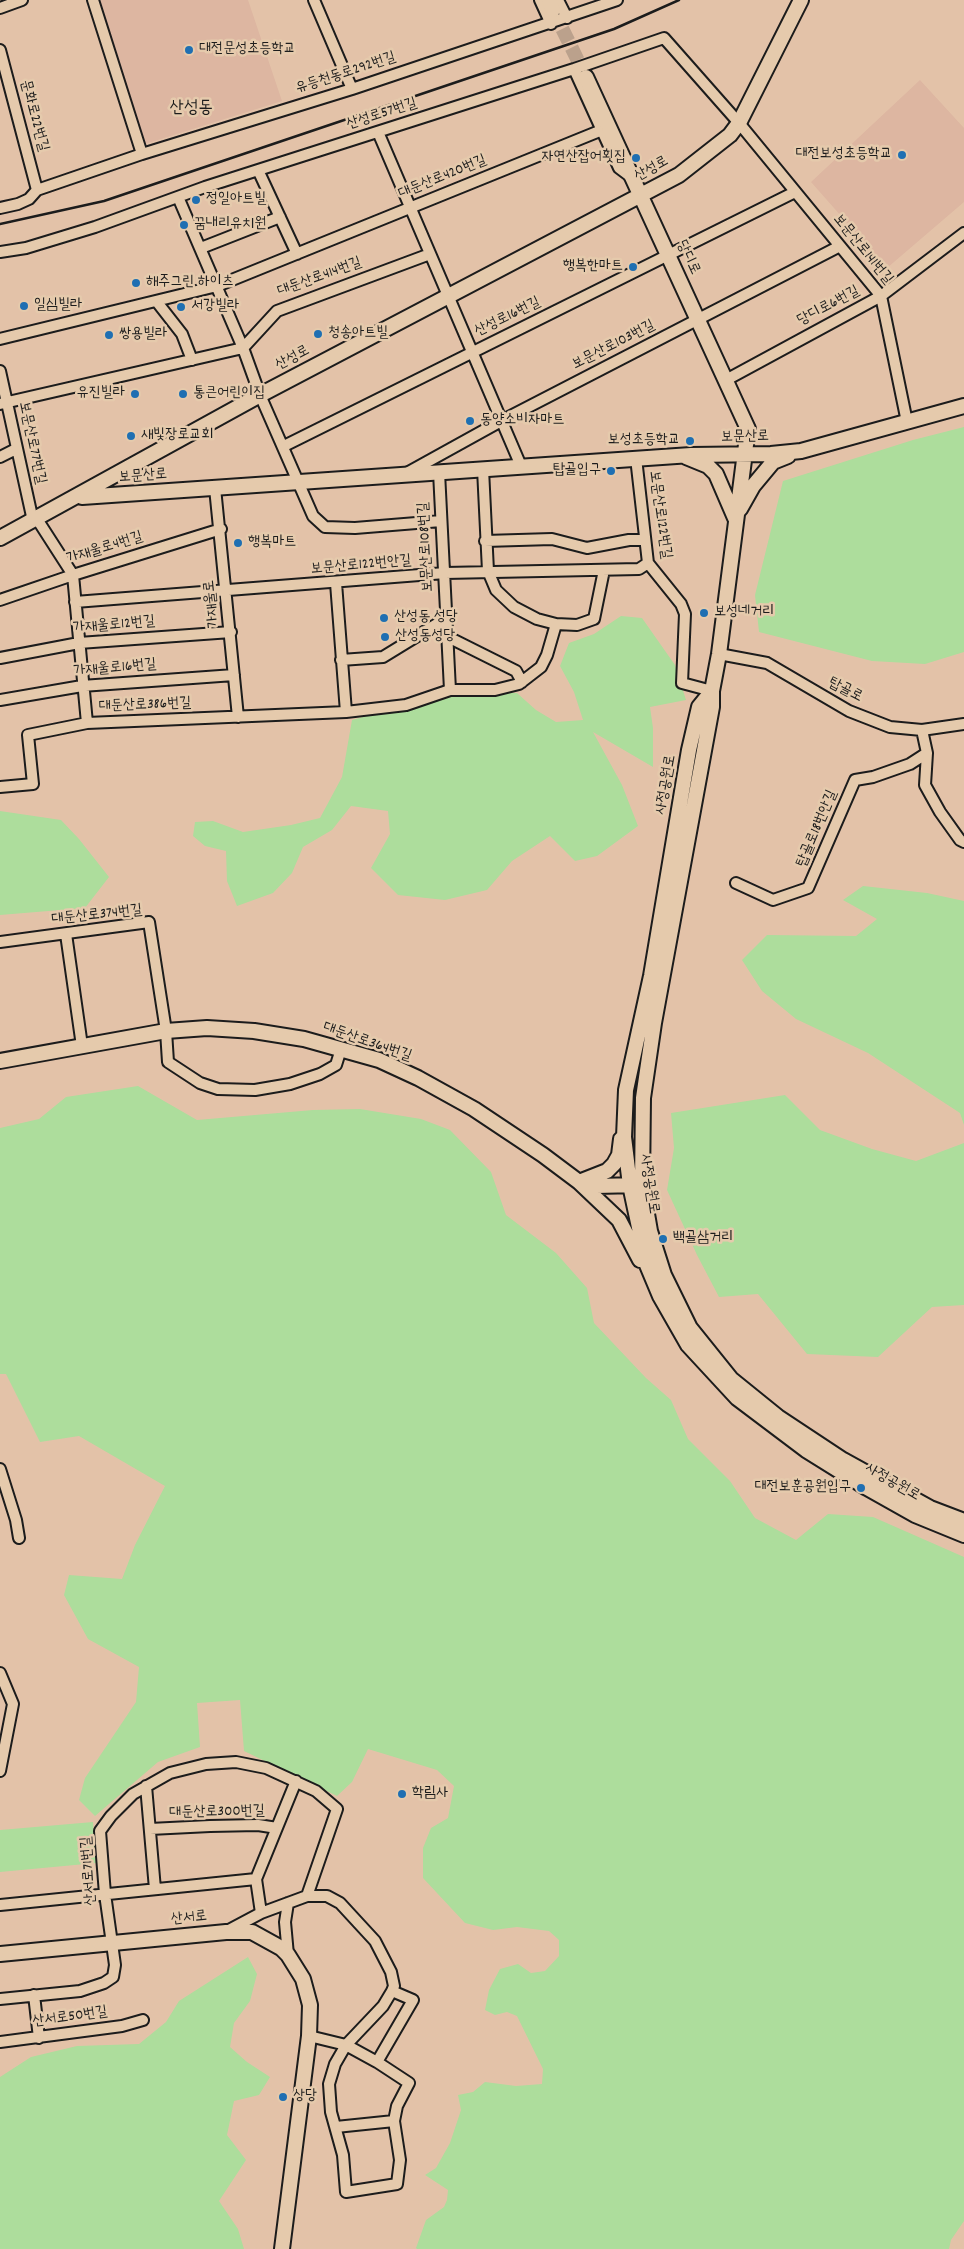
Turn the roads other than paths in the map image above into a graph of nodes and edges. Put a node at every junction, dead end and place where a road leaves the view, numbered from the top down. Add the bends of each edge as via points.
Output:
1 (22, 0) edge
2 (93, 0) edge
3 (314, 0) edge
4 (540, 0) edge
5 (617, 0) edge
6 (802, 0) edge
7 (0, 8) edge
8 (556, 12) edge
9 (0, 50) edge
10 (582, 70) junction
11 (352, 89) junction
12 (739, 123) junction
13 (602, 130) junction
14 (378, 132) junction
15 (142, 154) junction
16 (258, 170) junction
17 (632, 177) junction
18 (36, 190) junction
19 (795, 192) junction
20 (640, 196) junction
21 (178, 197) junction
22 (411, 207) junction
23 (0, 208) edge
24 (280, 217) junction
25 (964, 232) edge
26 (840, 246) junction
27 (201, 248) junction
28 (0, 252) edge
29 (297, 254) junction
30 (430, 254) junction
31 (668, 255) junction
32 (218, 286) junction
33 (448, 296) junction
34 (881, 296) junction
35 (156, 302) junction
36 (698, 320) junction
37 (0, 339) edge
38 (243, 348) junction
39 (472, 353) junction
40 (192, 360) junction
41 (0, 371) edge
42 (726, 380) junction
43 (260, 395) junction
44 (4, 404) edge
45 (964, 406) edge
46 (501, 422) junction
47 (907, 422) junction
48 (284, 446) junction
49 (16, 449) junction
50 (801, 451) junction
51 (746, 454) junction
52 (680, 455) junction
53 (0, 457) edge
54 (636, 458) junction
55 (521, 466) junction
56 (483, 469) junction
57 (439, 472) junction
58 (404, 475) junction
59 (298, 482) junction
60 (215, 488) junction
61 (76, 498) junction
62 (735, 518) junction
63 (35, 520) junction
64 (441, 521) junction
65 (221, 528) junction
66 (0, 538) edge
67 (645, 540) junction
68 (485, 541) junction
69 (648, 563) junction
70 (604, 570) junction
71 (488, 571) junction
72 (445, 573) junction
73 (73, 575) junction
74 (336, 583) junction
75 (226, 591) junction
76 (0, 600) edge
77 (75, 602) junction
78 (445, 619) junction
79 (556, 624) junction
80 (231, 632) junction
81 (446, 636) junction
82 (79, 643) junction
83 (719, 654) junction
84 (0, 658) edge
85 (341, 660) junction
86 (234, 675) junction
87 (522, 682) junction
88 (82, 686) junction
89 (450, 690) junction
90 (712, 691) junction
91 (0, 700) edge
92 (346, 712) junction
93 (238, 717) junction
94 (87, 723) junction
95 (964, 724) edge
96 (922, 730) junction
97 (926, 753) junction
98 (0, 786) edge
99 (964, 842) edge
100 (736, 883) dead end
101 (66, 934) junction
102 (0, 942) edge
103 (166, 1031) junction
104 (82, 1046) junction
105 (341, 1049) junction
106 (0, 1061) edge
107 (624, 1109) junction
108 (579, 1182) junction
109 (636, 1185) junction
110 (660, 1296) junction
111 (0, 1469) edge
112 (964, 1521) edge
113 (964, 1536) edge
114 (19, 1538) dead end
115 (0, 1674) edge
116 (4, 1726) edge
117 (0, 1771) edge
118 (296, 1781) junction
119 (146, 1786) junction
120 (278, 1828) junction
121 (150, 1829) junction
122 (256, 1879) junction
123 (155, 1889) junction
124 (105, 1894) junction
125 (307, 1896) junction
126 (288, 1903) junction
127 (0, 1905) edge
128 (261, 1913) junction
129 (226, 1932) junction
130 (112, 1943) junction
131 (0, 1954) edge
132 (288, 1955) junction
133 (392, 1990) junction
134 (34, 1995) junction
135 (0, 1998) edge
136 (143, 2020) dead end
137 (308, 2036) junction
138 (39, 2038) junction
139 (0, 2042) edge
140 (346, 2045) junction
141 (377, 2062) junction
142 (394, 2121) junction
143 (336, 2127) junction
144 (282, 2249) edge

1 - 7 street
2 - 15 street
3 - 11 street
4 - 8 street
5 - 8 street, 유등천동로292번길
6 - 12 main road, 산성로
8 - 11 street, 유등천동로292번길
9 - 18 street, 문화로22번길
10 - 12 street, 산성로57번길 via 664,38
10 - 13 street
10 - 14 street, 산성로57번길
10 - 17 main road, 당디로
11 - 15 street, 유등천동로292번길
12 - 19 street, 보문산로141번길
12 - 20 main road, 산성로 via 730,135 679,175
13 - 17 street via 619,168
13 - 22 street, 대둔산로420번길
14 - 16 street, 산성로57번길
14 - 22 street
15 - 18 street, 유등천동로292번길
16 - 21 street, 산성로57번길
16 - 24 street
17 - 20 main road, 당디로
18 - 23 street, 유등천동로292번길 via 28,199
19 - 26 street, 보문산로141번길
19 - 31 street, 산성로16번길
20 - 31 main road, 당디로
20 - 33 main road, 산성로
21 - 27 street
21 - 28 street, 산성로57번길 via 95,228
22 - 29 street, 대둔산로420번길
22 - 30 street
24 - 27 street
24 - 29 street
25 - 34 street, 당디로6번길
26 - 34 street, 보문산로141번길
26 - 36 street, 보문산로103번길
27 - 32 street
29 - 32 street, 대둔산로420번길
30 - 33 street
30 - 38 street, 대둔산로414번길 via 276,311
31 - 36 main road, 당디로
31 - 39 street, 산성로16번길
32 - 35 street, 대둔산로420번길
32 - 38 street
33 - 39 street
33 - 43 main road, 산성로
34 - 42 street, 당디로6번길
34 - 47 street, 보문산로141번길
35 - 37 street, 대둔산로420번길
35 - 40 street via 182,334
36 - 42 main road, 당디로
36 - 46 street, 보문산로103번길
38 - 40 street
38 - 43 street
39 - 46 street
39 - 48 street, 산성로16번길
40 - 44 street
41 - 44 street, 보문산로77번길
42 - 51 main road, 당디로 via 748,429
43 - 48 street
43 - 61 main road, 산성로
44 - 49 street, 보문산로77번길
45 - 47 main road, 보문산로
46 - 55 street
46 - 58 street, 보문산로103번길
47 - 50 main road, 보문산로
48 - 59 street
49 - 53 street
49 - 63 street, 보문산로77번길
50 - 51 main road, 보문산로
50 - 62 main road via 773,462 753,486
51 - 52 main road, 보문산로
51 - 62 main road, 사정공원로
52 - 54 main road, 보문산로
52 - 62 main road via 708,466 716,474
54 - 55 main road, 보문산로
54 - 67 street, 보문산로122번길
55 - 56 main road, 보문산로
56 - 57 main road, 보문산로
56 - 68 street
57 - 58 main road, 보문산로
57 - 64 street, 보문산로108번길
58 - 59 main road, 보문산로
59 - 60 main road, 보문산로
59 - 64 street via 313,516 325,527 355,528
60 - 61 main road, 보문산로
60 - 65 street, 가재울로
61 - 63 main road, 보문산로
62 - 83 main road, 사정공원로
63 - 66 main road, 보문산로
63 - 73 street, 보문산로77번길
64 - 72 street, 보문산로108번길
65 - 73 street, 가재울로4번길
65 - 75 street, 가재울로
67 - 68 street via 587,548 552,539
67 - 69 street, 보문산로122번길
68 - 71 street
69 - 70 street, 보문산로122번안길 via 639,569
69 - 90 street, 보문산로122번길 via 681,604 685,614 682,683
70 - 71 street, 보문산로122번안길
70 - 79 street via 594,619 577,625
71 - 72 street, 보문산로122번안길
71 - 79 street via 496,590 514,606 537,619
72 - 74 street, 보문산로122번안길
72 - 78 street, 보문산로108번길
73 - 76 street, 가재울로4번길
73 - 77 street
74 - 75 street, 보문산로122번안길
74 - 85 street
75 - 77 street, 보문산로122번안길
75 - 80 street, 가재울로
77 - 82 street
78 - 81 street, 보문산로108번길
78 - 85 street via 383,657
79 - 87 street, 대둔산로386번길 via 548,655 541,667
80 - 82 street, 가재울로12번길
80 - 86 street, 가재울로
81 - 87 street via 516,671
81 - 89 street, 보문산로108번길
82 - 84 street, 가재울로12번길
82 - 88 street
83 - 90 main road, 사정공원로
83 - 96 street, 탑골로 via 767,662 849,711 890,727
85 - 92 street
86 - 88 street, 가재울로16번길
86 - 93 street, 가재울로
87 - 89 street, 대둔산로386번길 via 495,690
88 - 91 street, 가재울로16번길
88 - 94 street
89 - 92 street, 대둔산로386번길 via 406,705
90 - 107 main road, 사정공원로 via 698,707
90 - 109 main road, 사정공원로 via 712,707 654,1023 643,1098
92 - 93 street, 대둔산로386번길
93 - 94 street, 대둔산로386번길
94 - 98 street, 대둔산로386번길 via 28,735 33,784
95 - 96 street, 탑골로
96 - 97 street
97 - 99 street via 924,785
97 - 100 street, 탑골로18번안길 via 910,764 855,780 808,888 773,900
101 - 102 street, 대둔산로374번길
101 - 103 street, 대둔산로374번길 via 149,922
101 - 104 street
103 - 104 main road, 대둔산로364번길
103 - 105 main road, 대둔산로364번길 via 207,1028 254,1031
103 - 105 street via 168,1062 200,1083 218,1089 255,1090 290,1084 336,1065
104 - 106 main road, 대둔산로364번길
105 - 108 main road, 대둔산로364번길 via 379,1060 449,1094 543,1154
107 - 108 main road via 619,1155 614,1164
107 - 109 main road, 사정공원로 via 624,1137
108 - 109 main road, 대둔산로364번길 via 596,1186
108 - 110 main road via 619,1220
109 - 110 main road, 사정공원로 via 647,1265
109 - 112 main road, 사정공원로 via 664,1275 690,1328 731,1379 778,1417 843,1460 930,1508
110 - 113 main road, 사정공원로 via 688,1345 737,1398 806,1450 868,1488 915,1515
111 - 114 street
115 - 116 street via 13,1704
116 - 117 street
118 - 119 street, 산서로71번길 via 266,1768 236,1762 170,1773
118 - 120 street
118 - 125 street, 산서로71번길 via 316,1791 337,1809
119 - 121 street, 대둔산로300번길
119 - 124 street, 산서로71번길 via 110,1816 100,1831
120 - 121 street, 대둔산로300번길
120 - 122 street, 대둔산로300번길
121 - 123 street, 대둔산로300번길
122 - 123 street
122 - 128 street
123 - 124 street
124 - 127 street
124 - 130 street, 산서로71번길
125 - 126 street
125 - 133 street via 327,1896 357,1919 375,1941 392,1972
126 - 128 street
126 - 132 street via 285,1922
128 - 129 street
129 - 130 main road, 산서로
129 - 132 main road, 산서로 via 252,1932
130 - 131 main road, 산서로
130 - 134 street, 산서로71번길 via 113,1977 104,1983 80,1991
132 - 137 main road, 산서로 via 303,1978 310,2005
133 - 140 street via 383,2006
133 - 141 street via 413,2000
134 - 135 street
134 - 138 street
136 - 138 street, 산서로50번길
137 - 140 street
137 - 144 main road, 산서로
138 - 139 street, 산서로50번길
140 - 141 street
140 - 143 street via 329,2084 331,2112
141 - 142 street via 409,2083 397,2106
142 - 143 street
142 - 143 street via 400,2160 397,2184 346,2192 343,2156

